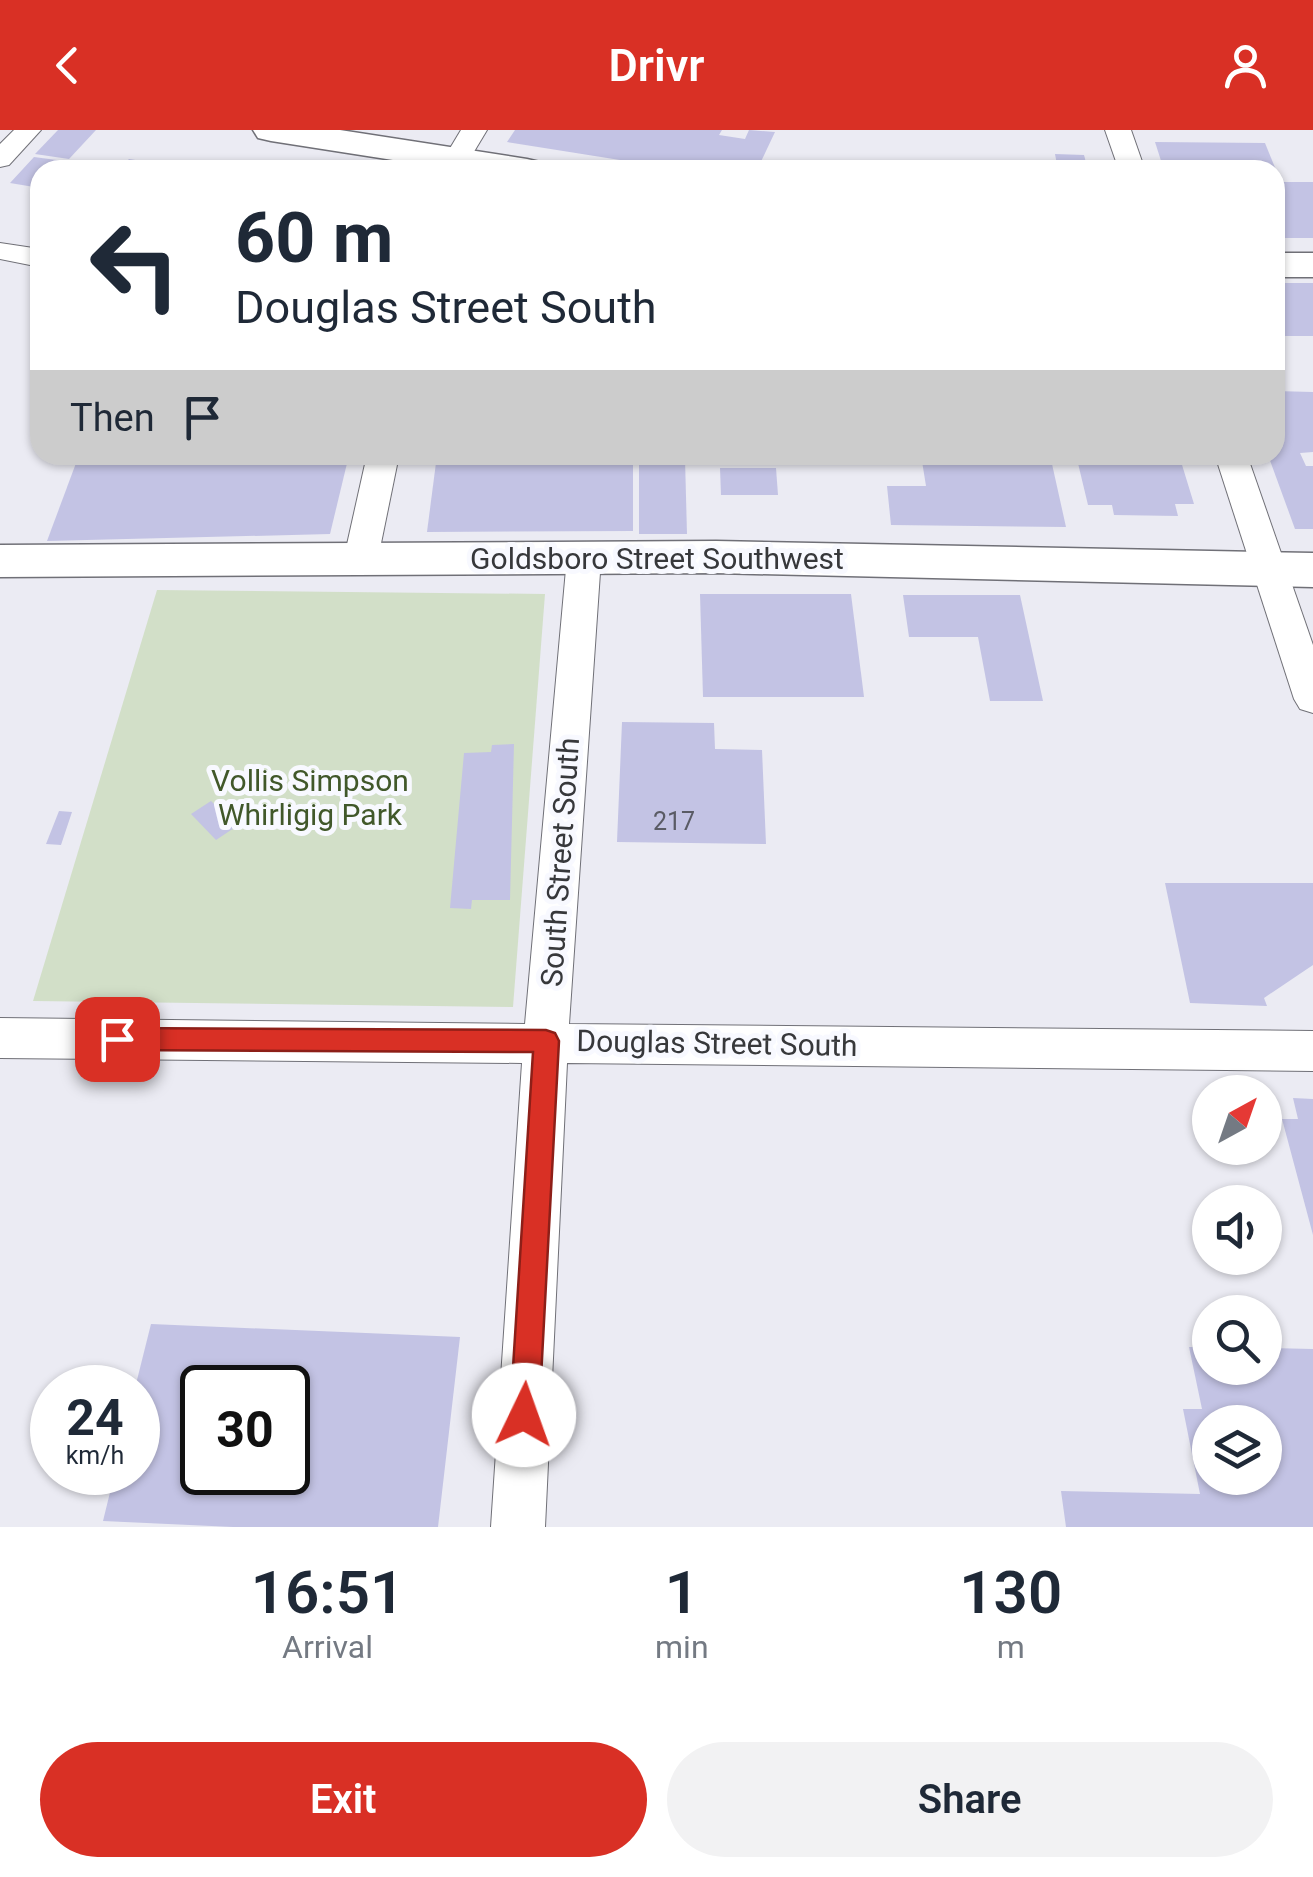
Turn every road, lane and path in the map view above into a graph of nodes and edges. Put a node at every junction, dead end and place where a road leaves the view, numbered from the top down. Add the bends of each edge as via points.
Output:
1 (28, 130) edge
2 (271, 130) edge
3 (1118, 130) edge
4 (459, 153) edge
5 (0, 159) edge
6 (487, 160) edge
7 (1128, 160) edge
8 (0, 252) edge
9 (30, 256) edge
10 (1285, 265) edge
11 (1313, 265) edge
12 (381, 465) edge
13 (1236, 465) edge
14 (361, 558) junction
15 (584, 558) junction
16 (0, 561) edge
17 (1291, 570) edge
18 (1313, 699) edge
19 (0, 1038) edge
20 (546, 1041) junction
21 (1313, 1051) edge
22 (518, 1527) edge

1 - 5 street
2 - 4 street
3 - 7 street
4 - 6 street
8 - 9 street
10 - 11 street
12 - 14 street
13 - 17 street
14 - 15 street, Goldsboro Street Southwest
14 - 16 street, Goldsboro Street Southwest
15 - 17 street, Goldsboro Street Southwest
15 - 20 street, South Street South
17 - 18 street
19 - 20 street, Douglas Street South
20 - 21 street, Douglas Street South
20 - 22 street, South Street South

